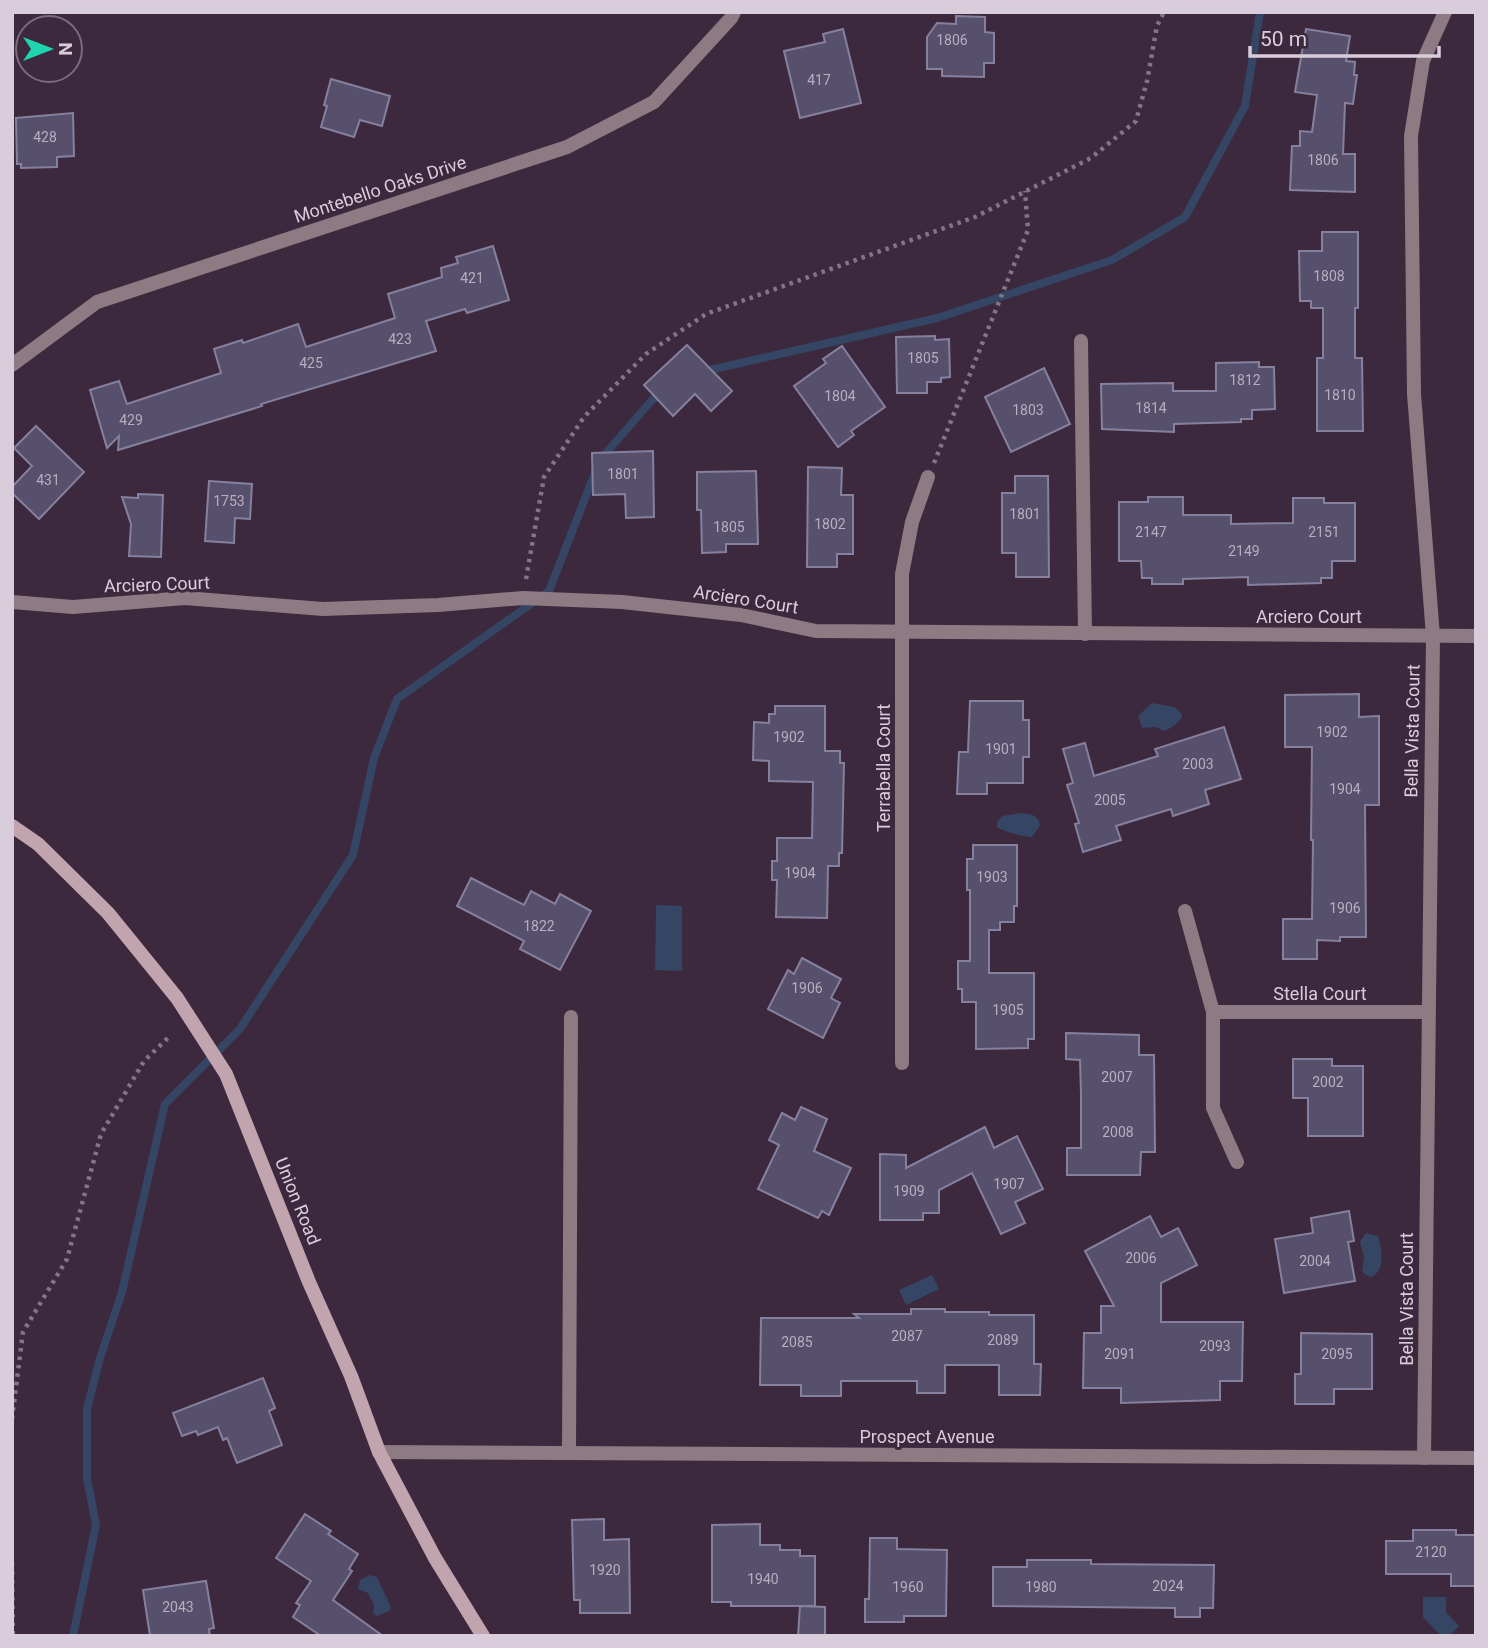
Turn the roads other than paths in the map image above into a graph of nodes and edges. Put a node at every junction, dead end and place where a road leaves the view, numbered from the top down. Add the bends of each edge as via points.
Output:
1 (733, 12) edge
2 (1445, 12) edge
3 (1081, 341) dead end
4 (12, 365) edge
5 (928, 477) road end
6 (12, 602) edge
7 (901, 632) junction
8 (1085, 634) junction
9 (1433, 636) junction
10 (1476, 636) edge
11 (12, 826) edge
12 (1185, 911) dead end
13 (1213, 1012) junction
14 (1427, 1012) junction
15 (571, 1017) dead end
16 (902, 1063) dead end
17 (1237, 1162) dead end
18 (379, 1452) junction
19 (569, 1453) junction
20 (1424, 1458) junction
21 (1476, 1458) edge
22 (483, 1636) edge

1 - 4 street, Montebello Oaks Drive via 654,102 567,147 97,302
2 - 9 street, Bella Vista Court via 1423,61 1411,136 1414,394
3 - 8 street
5 - 7 street, Terrabella Court via 912,522 902,574
6 - 7 street, Arciero Court via 73,607 185,598 323,609 523,597 741,615 816,631
7 - 8 street, Arciero Court
7 - 16 street, Terrabella Court
8 - 9 street, Arciero Court
9 - 10 street, Arciero Court
9 - 14 street, Bella Vista Court
11 - 18 main road, Union Road via 38,844 108,913 177,998 226,1074
12 - 13 street
13 - 14 street, Stella Court
13 - 17 street via 1213,1108
14 - 20 street, Bella Vista Court
15 - 19 street
18 - 19 street, Prospect Avenue
18 - 22 main road, Union Road
19 - 20 street, Prospect Avenue
20 - 21 street, Prospect Avenue

